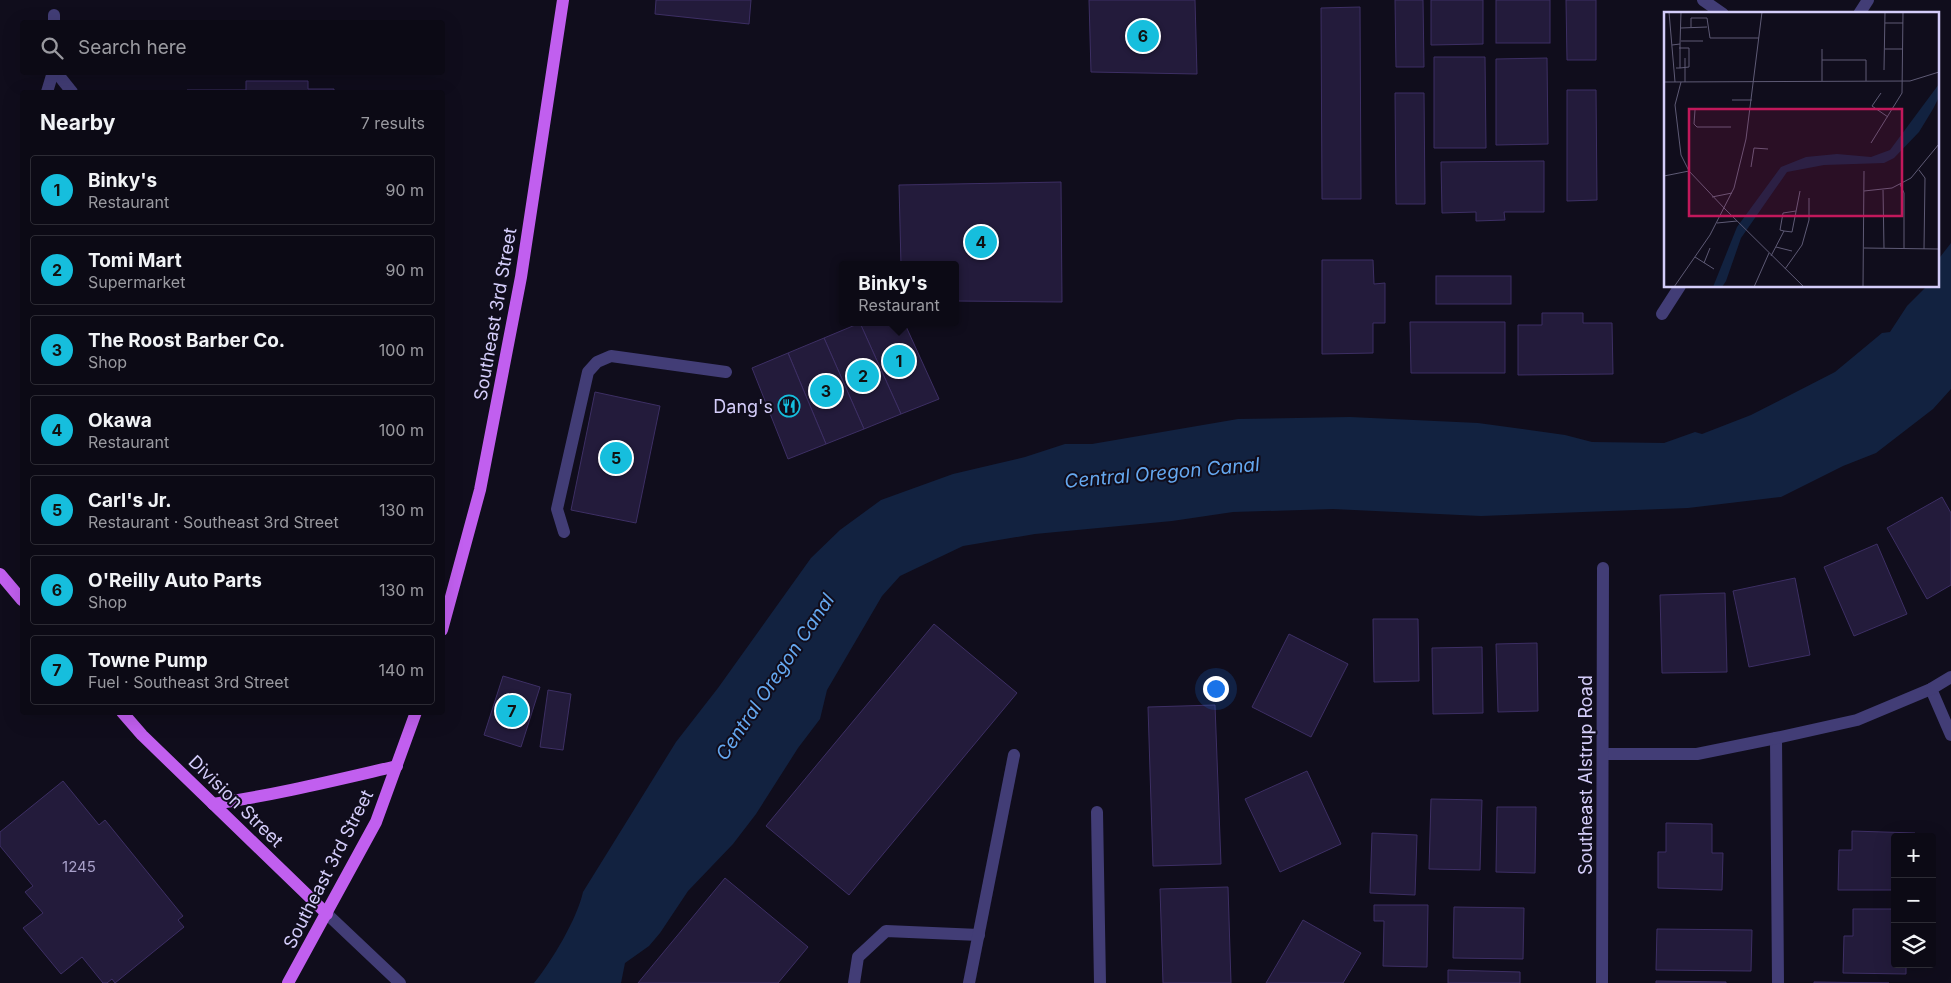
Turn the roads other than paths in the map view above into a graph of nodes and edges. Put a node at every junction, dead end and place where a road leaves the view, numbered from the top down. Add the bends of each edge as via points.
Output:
1 (563, 0) edge
2 (1703, 0) edge
3 (1868, 0) edge
4 (1720, 12) edge
5 (1860, 12) edge
6 (54, 75) edge
7 (58, 75) edge
8 (47, 90) edge
9 (70, 90) edge
10 (1679, 288) edge
11 (1662, 314) dead end
12 (726, 372) dead end
13 (564, 532) dead end
14 (1603, 568) dead end
15 (0, 574) edge
16 (20, 598) edge
17 (445, 621) edge
18 (1951, 677) edge
19 (1931, 689) junction
20 (125, 715) edge
21 (415, 715) edge
22 (1951, 735) edge
23 (1776, 738) junction
24 (1603, 754) junction
25 (1014, 755) dead end
26 (397, 766) junction
27 (213, 804) junction
28 (1097, 812) dead end
29 (327, 914) junction
30 (979, 935) junction
31 (288, 983) edge
32 (400, 983) edge
33 (854, 983) edge
34 (969, 983) edge
35 (1100, 983) edge
36 (1602, 983) edge
37 (1778, 983) edge

1 - 17 main road, Southeast 3rd Street via 520,277 482,480
2 - 4 street
3 - 5 street
6 - 8 street
7 - 9 street
10 - 11 street
12 - 13 street via 611,356 597,362 588,372 557,509
14 - 24 street, Southeast Alstrup Road
15 - 16 main road
18 - 19 street
19 - 22 street
19 - 23 street via 1857,720
20 - 27 main road, Division Street
21 - 26 main road, Southeast 3rd Street
23 - 24 street via 1697,754
23 - 37 street
24 - 36 street, Southeast Alstrup Road
25 - 30 street
26 - 27 main road
26 - 29 main road, Southeast 3rd Street via 376,822
27 - 29 main road, Division Street
28 - 35 street
29 - 31 main road, Southeast 3rd Street
29 - 32 street
30 - 33 street via 886,931 858,957
30 - 34 street

